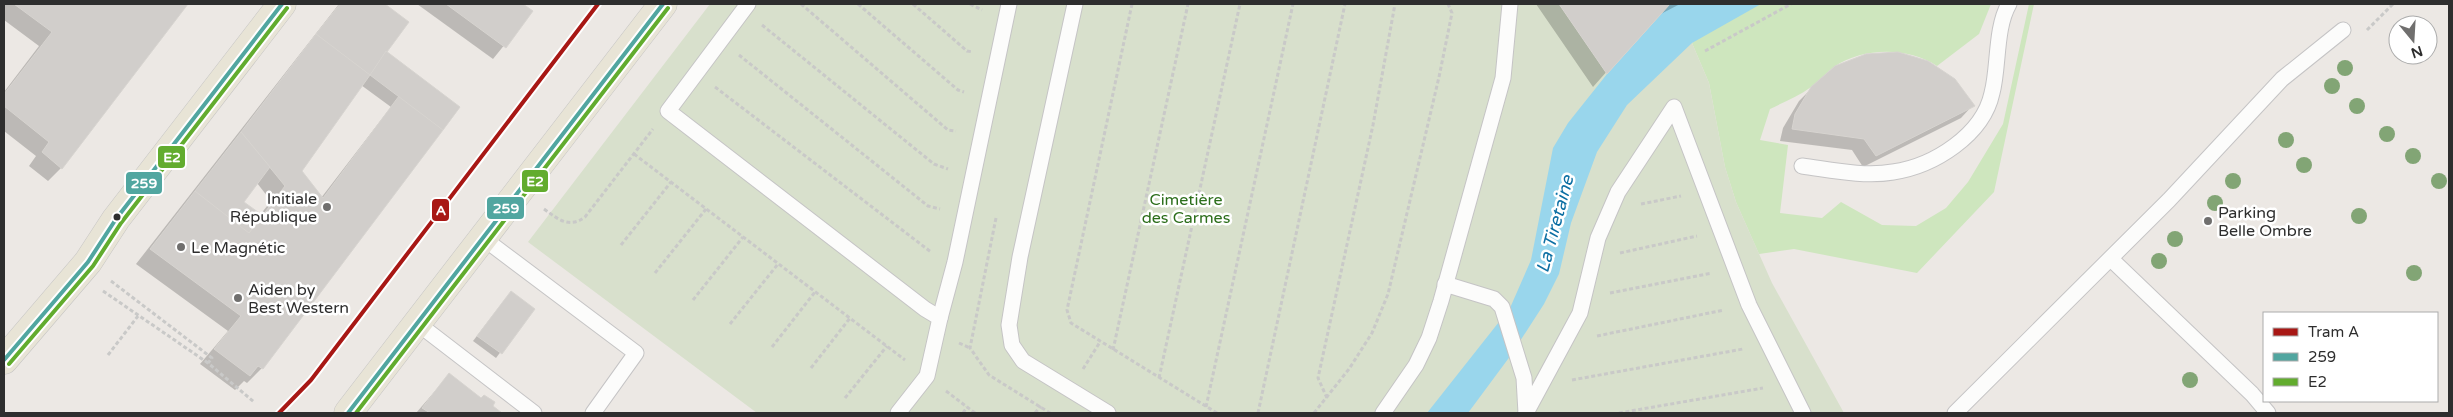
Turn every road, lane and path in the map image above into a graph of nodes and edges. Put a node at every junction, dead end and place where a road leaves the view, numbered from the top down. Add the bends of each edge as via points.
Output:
1 (282, 4) edge
2 (663, 4) edge
3 (801, 4) edge
4 (858, 4) edge
5 (913, 4) edge
6 (1009, 4) edge
7 (1075, 4) edge
8 (1132, 4) edge
9 (1188, 4) edge
10 (1240, 4) edge
11 (1293, 4) edge
12 (1345, 4) edge
13 (1395, 4) edge
14 (1448, 4) edge
15 (1510, 4) edge
16 (1791, 4) edge
17 (2009, 4) edge
18 (746, 7) edge
19 (2343, 30) dead end
20 (720, 40) junction
21 (1705, 51) dead end
22 (998, 57) junction
23 (696, 73) junction
24 (989, 97) junction
25 (668, 111) junction
26 (982, 136) junction
27 (634, 154) junction
28 (1802, 166) dead end
29 (972, 178) junction
30 (671, 182) junction
31 (1707, 191) junction
32 (519, 193) junction
33 (706, 209) junction
34 (1611, 210) junction
35 (964, 216) junction
36 (1722, 231) junction
37 (743, 237) junction
38 (483, 238) junction
39 (621, 244) dead end
40 (1592, 259) junction
41 (2111, 259) junction
42 (954, 262) junction
43 (778, 264) junction
44 (1737, 268) junction
45 (655, 273) dead end
46 (109, 280) dead end
47 (1446, 284) junction
48 (815, 292) junction
49 (1583, 299) junction
50 (136, 300) dead end
51 (693, 300) dead end
52 (1749, 305) junction
53 (138, 316) junction
54 (850, 318) junction
55 (940, 318) junction
56 (417, 323) junction
57 (730, 324) dead end
58 (1563, 343) junction
59 (1769, 345) junction
60 (887, 346) junction
61 (772, 347) dead end
62 (1113, 350) junction
63 (108, 355) dead end
64 (4, 360) edge
65 (208, 363) junction
66 (811, 368) dead end
67 (927, 376) junction
68 (1159, 378) junction
69 (1788, 384) junction
70 (1541, 386) junction
71 (845, 398) dead end
72 (1327, 398) junction
73 (254, 402) dead end
74 (967, 407) junction
75 (1206, 407) junction
76 (348, 413) edge
77 (534, 413) edge
78 (593, 413) edge
79 (898, 413) edge
80 (963, 413) edge
81 (975, 413) edge
82 (1108, 413) edge
83 (1217, 413) edge
84 (1258, 413) edge
85 (1314, 413) edge
86 (1383, 413) edge
87 (1526, 413) edge
88 (1618, 413) edge
89 (1803, 413) edge
90 (1955, 413) edge
91 (2268, 413) edge

1 - 64 main road via 116,219 88,262
2 - 32 main road
3 - 26 path via 948,130
4 - 24 path via 958,90
5 - 22 path via 968,51
6 - 22 lane
7 - 82 lane via 1020,257 1010,325 1012,345 1023,361
8 - 62 path via 1067,310 1071,323
9 - 62 path
10 - 68 path
11 - 75 path
12 - 84 path
13 - 72 path via 1373,125 1318,378
14 - 72 path via 1452,13 1440,76 1388,294 1372,333
15 - 47 lane via 1503,78
16 - 21 path
17 - 28 lane via 1985,115 1963,139 1930,161 1894,172 1866,174
18 - 20 lane
18 - 29 path via 934,164
19 - 41 lane via 2282,79
20 - 23 lane
20 - 35 path via 928,206
22 - 24 lane
23 - 25 lane
23 - 42 path via 926,249
24 - 26 lane
25 - 27 path
25 - 55 lane via 925,310
26 - 29 lane
27 - 30 path
27 - 32 path via 576,224 568,224
29 - 35 lane
30 - 33 path
30 - 39 path
31 - 34 path
31 - 34 lane via 1674,107 1618,192
31 - 36 lane
32 - 38 main road
33 - 37 path
33 - 45 path
34 - 40 lane
35 - 42 lane
36 - 40 path
36 - 44 lane
37 - 43 path
37 - 51 path
38 - 56 main road
38 - 78 lane via 636,354
40 - 49 lane
41 - 90 lane
41 - 91 lane
42 - 55 lane
43 - 48 path
43 - 57 path
44 - 49 path
44 - 52 lane
46 - 53 path via 102,290
47 - 86 lane via 1429,338 1416,365
47 - 87 lane via 1494,299 1502,307 1524,378
48 - 54 path
48 - 61 path
49 - 58 lane via 1580,313
50 - 65 path via 212,358
52 - 58 path
52 - 59 lane
53 - 63 path
53 - 65 path
54 - 60 path
54 - 66 path
55 - 67 lane
56 - 76 main road
56 - 77 lane
58 - 70 lane
59 - 69 lane
59 - 70 path
60 - 67 path
60 - 71 path
62 - 68 path
65 - 73 path
67 - 74 path
67 - 79 lane
68 - 75 path
69 - 88 path
69 - 89 lane
70 - 87 lane
72 - 85 path
74 - 80 path
74 - 81 path
75 - 83 path

